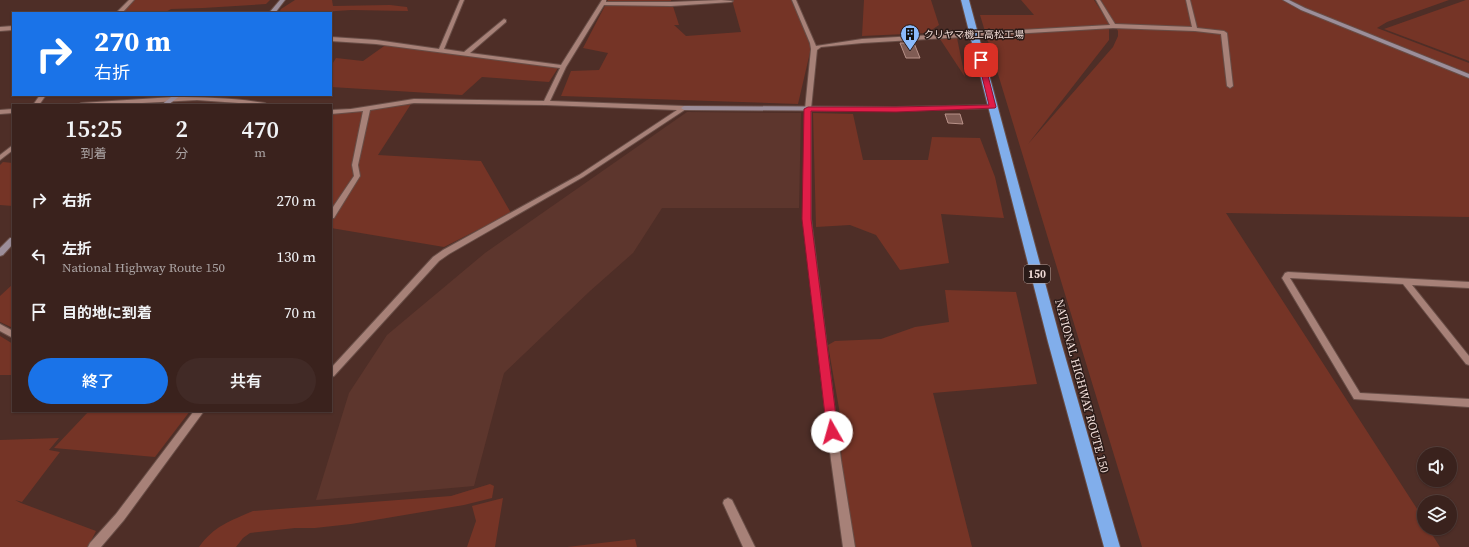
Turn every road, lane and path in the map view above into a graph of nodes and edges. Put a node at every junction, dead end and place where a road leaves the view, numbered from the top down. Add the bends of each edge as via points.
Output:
1 (132, 0) edge
2 (283, 0) edge
3 (462, 0) edge
4 (731, 0) edge
5 (794, 0) edge
6 (965, 0) edge
7 (1098, 0) edge
8 (1188, 0) edge
9 (1285, 0) edge
10 (603, 2) edge
11 (120, 12) edge
12 (273, 12) edge
13 (504, 21) dead end
14 (1113, 26) junction
15 (12, 28) edge
16 (0, 29) edge
17 (1195, 29) junction
18 (974, 34) junction
19 (332, 39) edge
20 (814, 49) junction
21 (440, 51) junction
22 (465, 54) junction
23 (563, 67) junction
24 (1469, 76) edge
25 (1230, 86) dead end
26 (177, 96) edge
27 (171, 100) junction
28 (546, 103) junction
29 (99, 104) edge
30 (165, 104) edge
31 (259, 104) edge
32 (993, 107) junction
33 (366, 108) junction
34 (684, 108) junction
35 (808, 109) junction
36 (12, 111) edge
37 (0, 112) edge
38 (332, 112) edge
39 (12, 149) edge
40 (0, 158) edge
41 (332, 214) edge
42 (12, 241) edge
43 (0, 253) edge
44 (1406, 282) junction
45 (1469, 285) edge
46 (0, 327) edge
47 (12, 334) edge
48 (1469, 362) edge
49 (332, 373) edge
50 (1469, 403) edge
51 (198, 412) edge
52 (728, 503) dead end
53 (94, 547) edge
54 (749, 547) edge
55 (849, 547) edge
56 (1112, 547) edge

1 - 11 street
2 - 12 street
3 - 21 street
4 - 10 street via 671,4
5 - 20 street
6 - 18 highway, NATIONAL HIGHWAY ROUTE 150 / 150
7 - 14 street
8 - 17 street
9 - 24 street
10 - 23 street
13 - 22 street
14 - 17 street
14 - 18 street
15 - 16 street
17 - 25 street via 1224,32
18 - 20 street via 862,41
18 - 32 highway, NATIONAL HIGHWAY ROUTE 150 / 150
19 - 21 street
20 - 35 street
21 - 22 street
22 - 23 street
23 - 28 street
26 - 27 street
27 - 29 street
27 - 30 street
27 - 31 street via 230,99
28 - 33 street via 414,101
28 - 34 street
32 - 35 street
32 - 56 highway, NATIONAL HIGHWAY ROUTE 150 / 150
33 - 38 street
33 - 41 street via 355,165 357,176
34 - 35 street
34 - 49 street via 581,176 436,259
35 - 55 street via 806,219
36 - 37 street
39 - 40 street
42 - 43 street
44 - 45 street
44 - 48 street
44 - 50 street via 1288,274 1286,278 1357,396
46 - 47 street
51 - 53 street via 120,517
52 - 54 street

